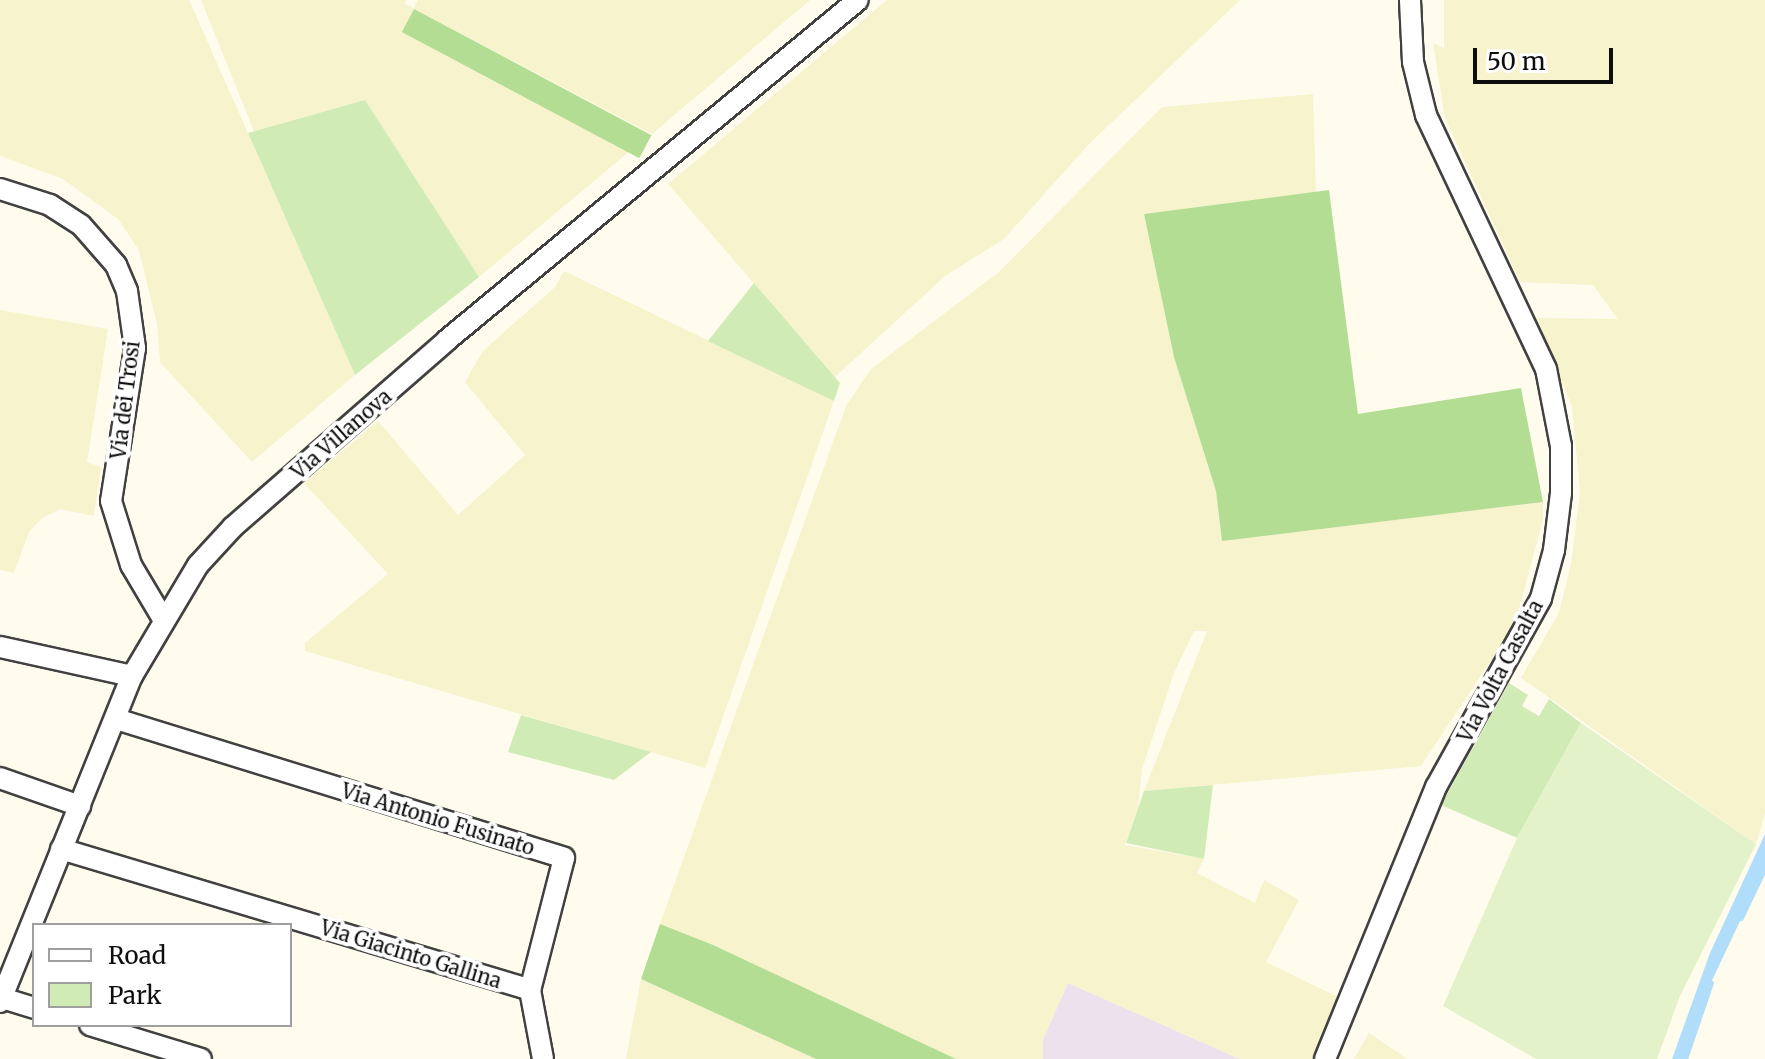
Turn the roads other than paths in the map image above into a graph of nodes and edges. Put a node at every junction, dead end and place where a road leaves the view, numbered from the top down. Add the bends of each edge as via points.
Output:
1 (858, 0) edge
2 (1410, 0) edge
3 (0, 189) edge
4 (163, 619) junction
5 (0, 647) edge
6 (132, 676) junction
7 (116, 719) junction
8 (0, 778) edge
9 (80, 806) junction
10 (61, 849) junction
11 (530, 990) junction
12 (1, 1000) edge
13 (32, 1008) edge
14 (97, 1027) edge
15 (201, 1059) edge
16 (543, 1059) edge
17 (1325, 1059) edge

1 - 4 street, Via Villanova via 447,340 233,527 198,565
2 - 17 street, Via Volta Casalta via 1413,62 1426,115 1546,369 1561,446 1561,493 1541,598 1436,787
3 - 4 street, Via dei Trosi via 50,205 81,225 116,265 127,291 135,348 111,501 131,565
4 - 6 street, Via Villanova
5 - 6 street
6 - 7 street, Via Villanova
7 - 9 street, Via Villanova
7 - 11 street, Via Antonio Fusinato via 564,858
8 - 9 street
9 - 10 street, Via Villanova
10 - 11 street, Via Giacinto Gallina
10 - 12 street, Via Villanova
11 - 16 street, Via Antonio Fusinato
12 - 13 street
14 - 15 street

